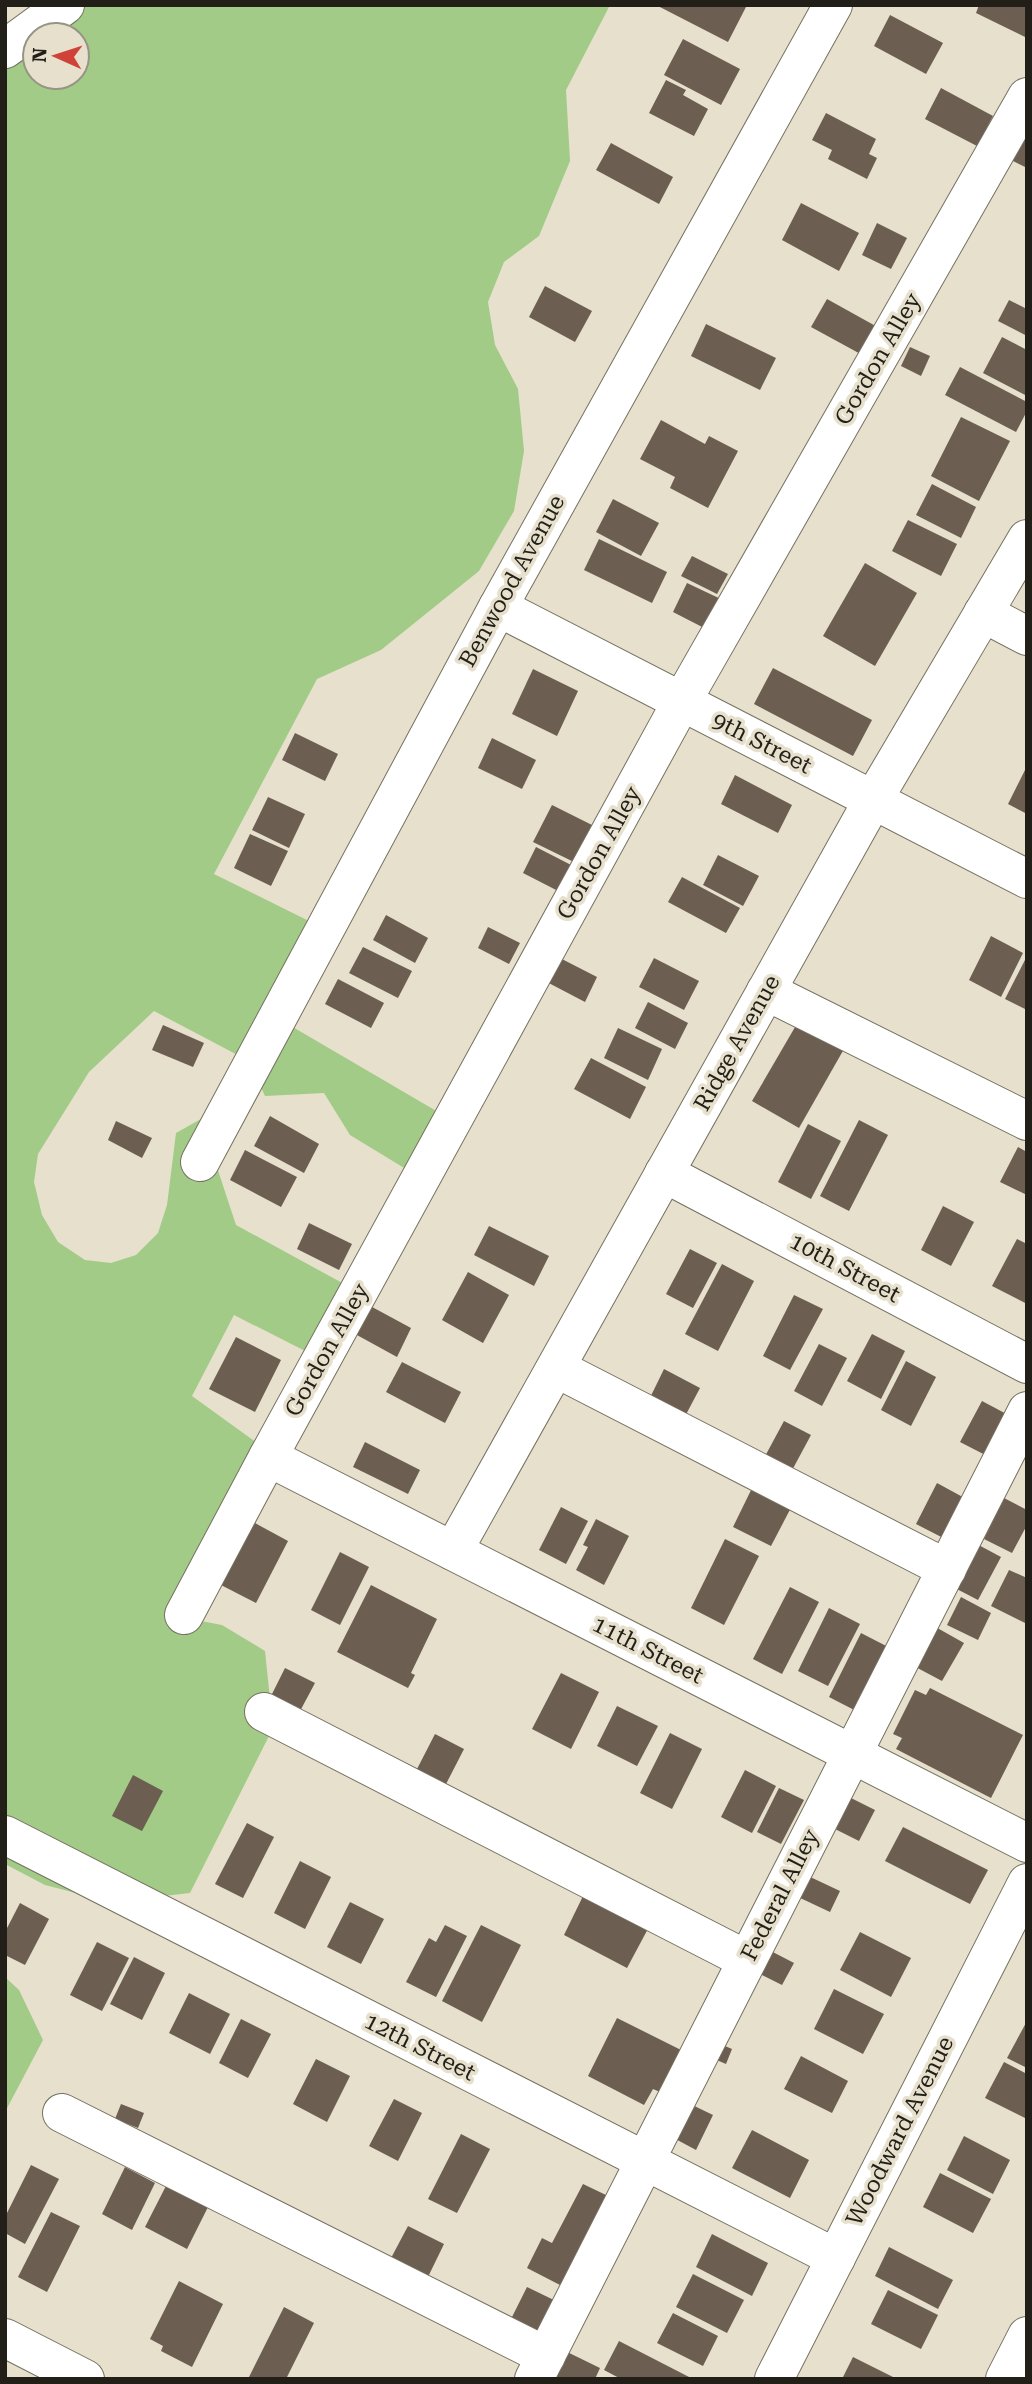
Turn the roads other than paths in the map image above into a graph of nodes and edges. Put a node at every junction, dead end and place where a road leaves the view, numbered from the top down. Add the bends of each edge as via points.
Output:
1 (65, 5) edge
2 (833, 5) edge
3 (861, 5) edge
4 (5, 49) edge
5 (1027, 97) edge
6 (645, 341) junction
7 (1027, 539) edge
8 (498, 607) junction
9 (983, 613) junction
10 (1027, 636) edge
11 (682, 701) junction
12 (873, 800) junction
13 (1027, 879) edge
14 (766, 991) junction
15 (1027, 1121) edge
16 (200, 1162) dead end
17 (664, 1173) junction
18 (1027, 1364) edge
19 (556, 1368) junction
20 (1027, 1411) edge
21 (268, 1457) junction
22 (453, 1551) junction
23 (947, 1569) junction
24 (184, 1615) dead end
25 (264, 1712) dead end
26 (853, 1754) junction
27 (5, 1835) edge
28 (1027, 1843) edge
29 (1027, 1883) edge
30 (747, 1960) junction
31 (62, 2113) dead end
32 (644, 2161) junction
33 (835, 2258) junction
34 (1027, 2336) edge
35 (5, 2338) edge
36 (540, 2368) edge
37 (85, 2379) edge
38 (774, 2379) edge
39 (1005, 2379) edge

1 - 4 street
2 - 6 street, Benwood Avenue
3 - 6 street via 676,332
5 - 11 street, Gordon Alley
6 - 8 street, Benwood Avenue
7 - 9 street, Ridge Avenue
8 - 11 street, 9th Street
8 - 16 street, Benwood Avenue
9 - 10 street
9 - 12 street, Ridge Avenue
11 - 12 street, 9th Street
11 - 21 street, Gordon Alley
12 - 13 street, 9th Street
12 - 14 street, Ridge Avenue
14 - 15 street
14 - 17 street, Ridge Avenue
17 - 18 street, 10th Street
17 - 19 street, Ridge Avenue
19 - 22 street, Ridge Avenue
19 - 23 street
20 - 23 street, Federal Alley
21 - 22 street, 11th Street
21 - 24 street, Gordon Alley
22 - 26 street, 11th Street
23 - 26 street, Federal Alley
25 - 30 street
26 - 28 street, 11th Street
26 - 30 street, Federal Alley
27 - 32 street, 12th Street
29 - 33 street, Woodward Avenue
30 - 32 street, Federal Alley
31 - 36 street
32 - 33 street, 12th Street
32 - 36 street, Federal Alley
33 - 38 street, Woodward Avenue
34 - 39 street
35 - 37 street

